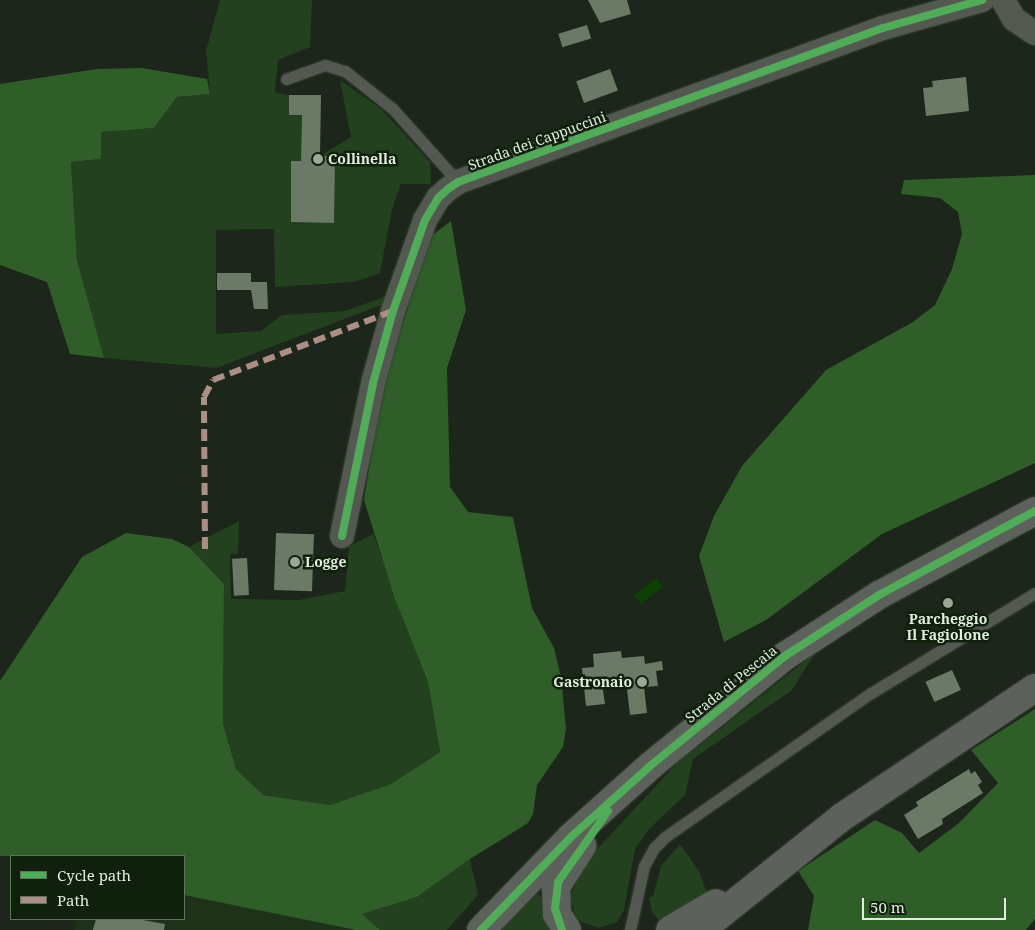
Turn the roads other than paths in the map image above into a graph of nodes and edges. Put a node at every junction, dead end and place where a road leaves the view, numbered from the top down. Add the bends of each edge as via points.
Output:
1 (982, 0) edge
2 (1003, 0) edge
3 (1035, 33) edge
4 (286, 79) dead end
5 (458, 182) junction
6 (1035, 511) edge
7 (342, 536) dead end
8 (1035, 593) edge
9 (1035, 688) edge
10 (628, 785) junction
11 (755, 886) junction
12 (562, 927) edge
13 (482, 930) edge
14 (630, 930) edge
15 (670, 930) edge
16 (702, 930) edge

1 - 5 street, Strada dei Cappuccini via 883,28
2 - 3 street via 1014,19
4 - 5 lane via 325,65 345,71 393,109
5 - 7 street, Strada dei Cappuccini via 438,198 425,220 393,311 374,383
6 - 10 main road, Strada di Pescaia via 879,595 808,640
8 - 14 lane via 871,693 665,837 644,866
9 - 11 main road via 842,817
10 - 12 main road via 560,876 554,894
10 - 13 main road, Strada di Pescaia via 571,837
11 - 15 main road via 724,898
11 - 16 main road

